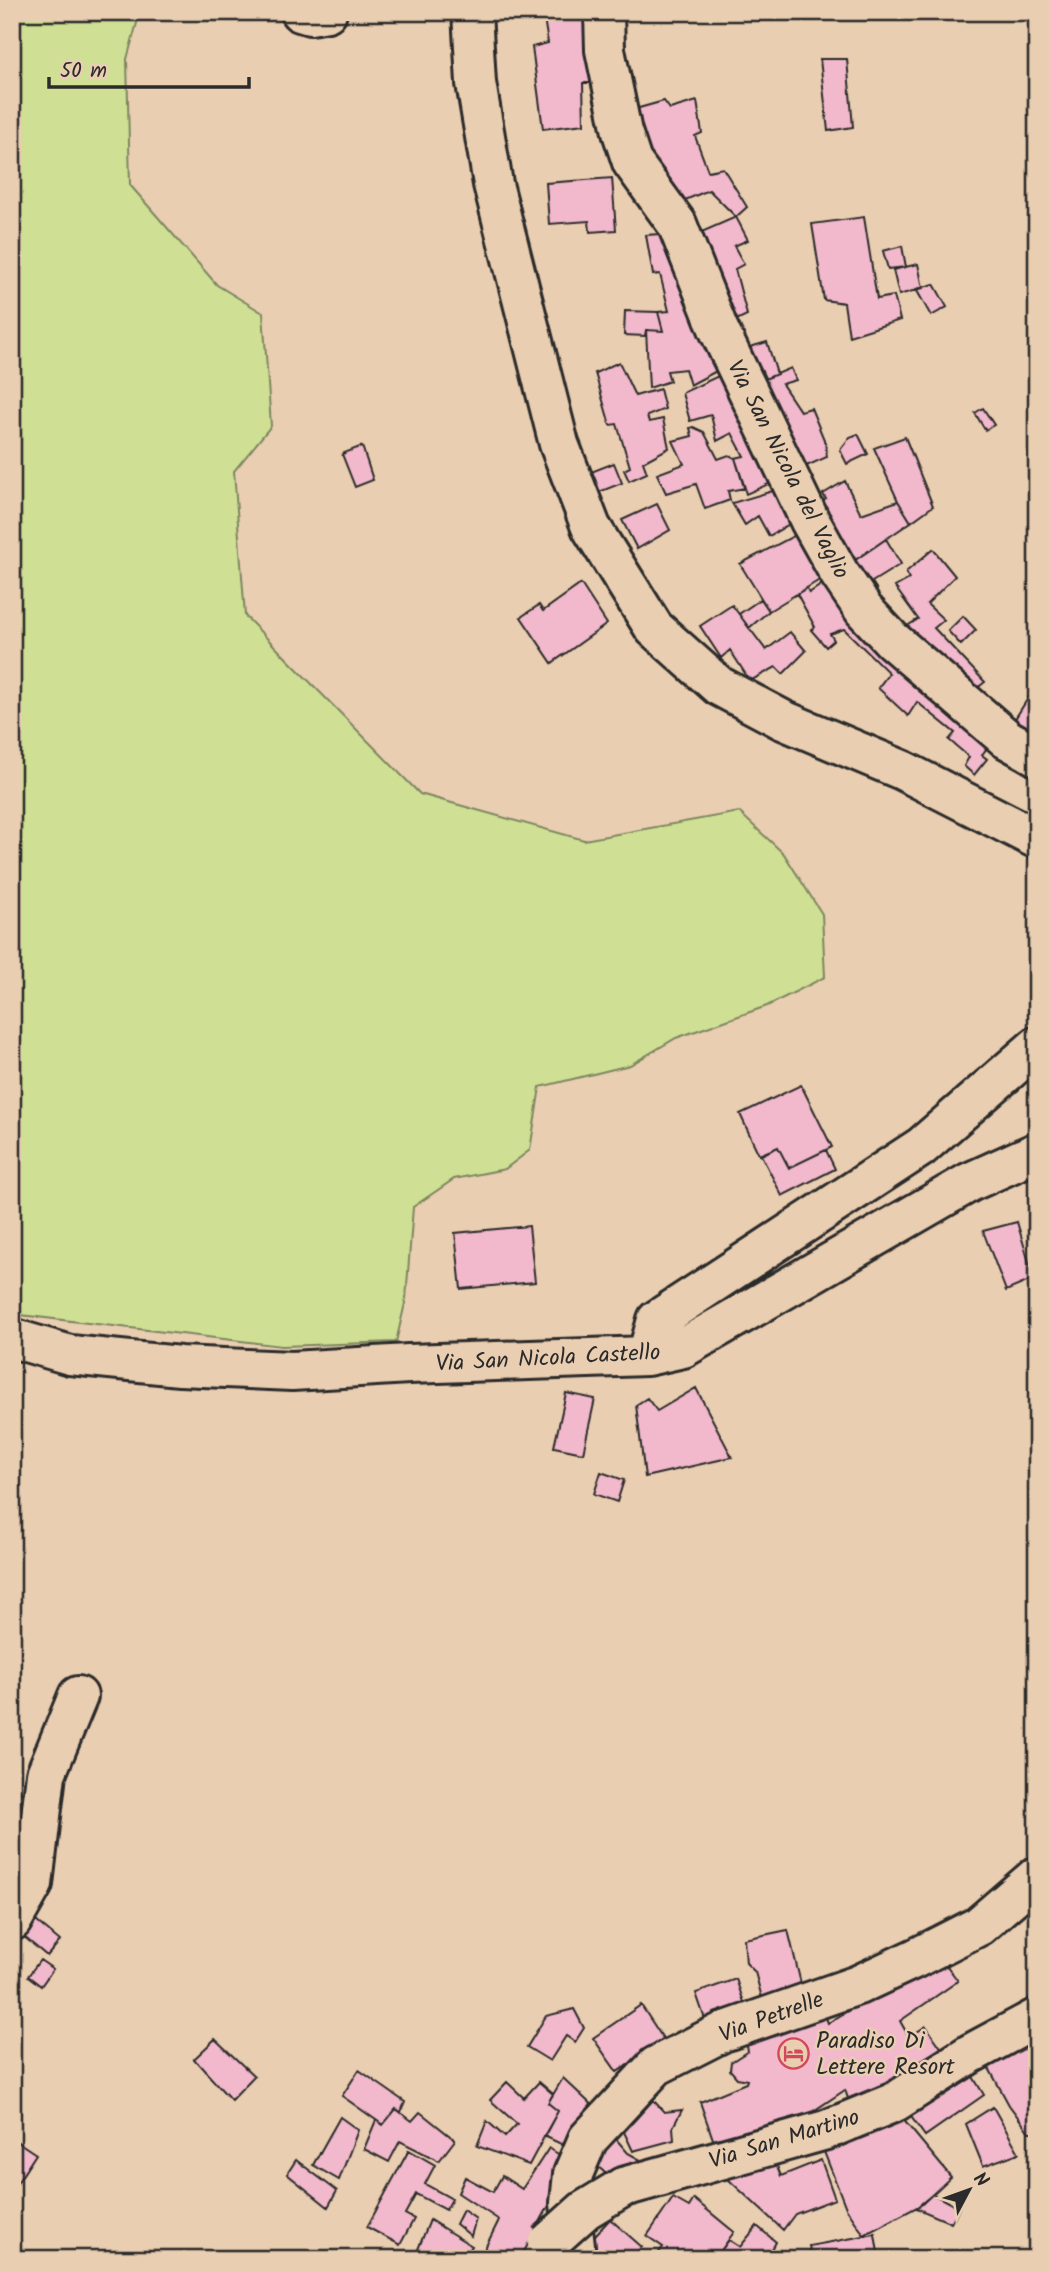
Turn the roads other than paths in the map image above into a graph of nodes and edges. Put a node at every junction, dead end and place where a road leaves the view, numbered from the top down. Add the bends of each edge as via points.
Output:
1 (300, 12) edge
2 (327, 12) edge
3 (472, 12) edge
4 (604, 12) edge
5 (1037, 756) edge
6 (1037, 839) edge
7 (1037, 1046) edge
8 (1037, 1152) edge
9 (12, 1338) edge
10 (648, 1356) junction
11 (78, 1696) dead end
12 (1037, 1876) edge
13 (12, 1921) edge
14 (1037, 2018) edge
15 (549, 2254) edge

1 - 2 street
3 - 6 street via 476,83 493,184 559,444 590,527 654,628 719,686 783,720 902,770
4 - 5 street, Via San Nicola del Vaglio via 605,50 632,162 680,232 718,328 810,521 864,610 892,640 1007,739
7 - 10 street via 921,1147 657,1320
8 - 10 street, Via San Nicola Castello via 970,1182 683,1348
9 - 10 street, Via San Nicola Castello via 70,1355 292,1371
11 - 13 street via 47,1774 33,1884
12 - 15 street, Via Petrelle via 979,1926 916,1958 858,1985 723,2032 656,2066 588,2139 573,2174 575,2246
14 - 15 street, Via San Martino, bridge via 894,2102 826,2130 622,2187 585,2210

